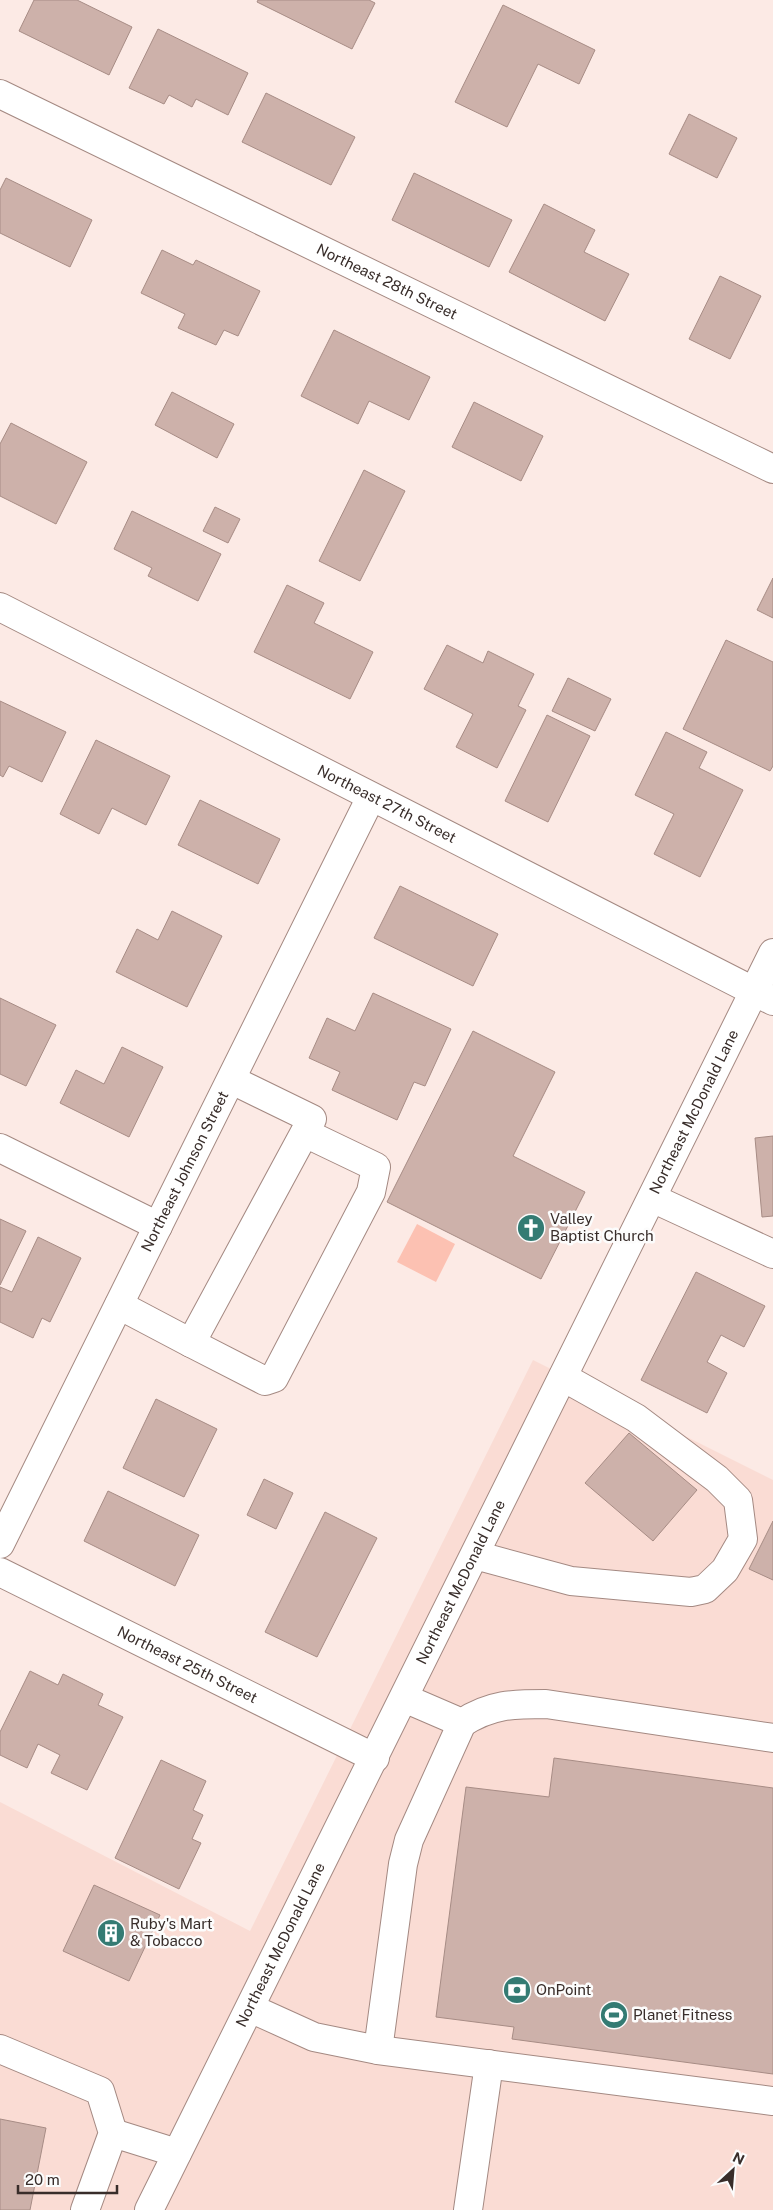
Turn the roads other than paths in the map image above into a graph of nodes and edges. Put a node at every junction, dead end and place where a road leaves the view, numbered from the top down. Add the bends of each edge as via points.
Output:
1 (0, 94) edge
2 (773, 469) edge
3 (0, 607) edge
4 (371, 797) junction
5 (773, 953) edge
6 (764, 996) edge
7 (232, 1080) junction
8 (308, 1126) junction
9 (0, 1148) edge
10 (652, 1198) junction
11 (158, 1226) junction
12 (773, 1254) edge
13 (119, 1305) junction
14 (192, 1343) junction
15 (563, 1377) junction
16 (0, 1544) edge
17 (475, 1555) junction
18 (0, 1572) edge
19 (404, 1698) junction
20 (462, 1723) junction
21 (773, 1738) edge
22 (375, 1758) junction
23 (250, 2008) junction
24 (0, 2049) edge
25 (378, 2050) junction
26 (489, 2064) junction
27 (773, 2101) edge
28 (113, 2132) junction
29 (177, 2153) junction
30 (85, 2210) edge
31 (149, 2210) edge
32 (468, 2210) edge

1 - 2 street, Northeast 28th Street
3 - 4 street, Northeast 27th Street
4 - 6 street, Northeast 27th Street
4 - 7 street, Northeast Johnson Street
5 - 6 street, Northeast McDonald Lane
6 - 10 street, Northeast McDonald Lane
7 - 8 street
7 - 11 street, Northeast Johnson Street
8 - 14 street
8 - 14 street via 376,1167 371,1192 274,1378 265,1381
9 - 11 street
10 - 12 street
10 - 15 street, Northeast McDonald Lane
11 - 13 street, Northeast Johnson Street
13 - 14 street
13 - 16 street, Northeast Johnson Street
15 - 17 street, Northeast McDonald Lane
15 - 17 street via 636,1418 716,1479 738,1500 743,1539 725,1570 705,1589 691,1592 571,1581
17 - 19 street, Northeast McDonald Lane
18 - 22 street, Northeast 25th Street
19 - 20 street
19 - 22 street, Northeast McDonald Lane
20 - 21 street via 479,1712 508,1704 546,1704
20 - 25 street via 409,1840
22 - 23 street, Northeast McDonald Lane
23 - 25 street via 314,2037
23 - 29 street, Northeast McDonald Lane
24 - 28 street via 100,2091
25 - 26 street
26 - 27 street
26 - 32 street
28 - 29 street
28 - 30 street
29 - 31 street, Northeast McDonald Lane

